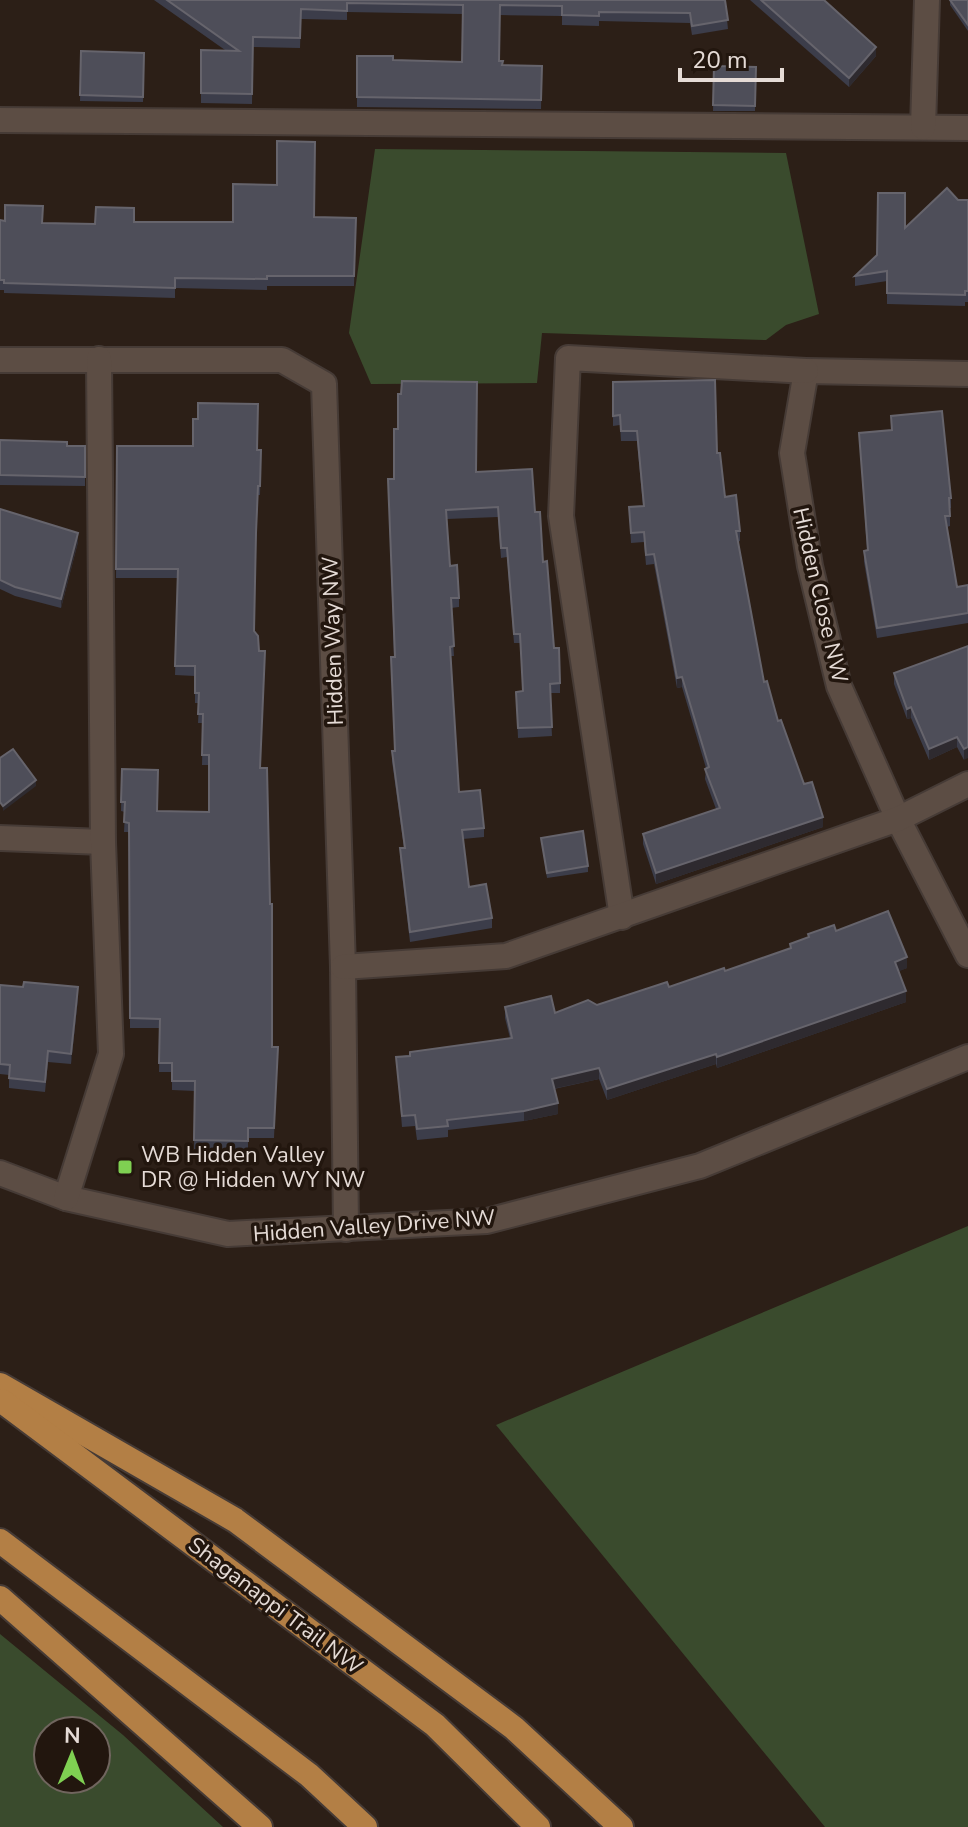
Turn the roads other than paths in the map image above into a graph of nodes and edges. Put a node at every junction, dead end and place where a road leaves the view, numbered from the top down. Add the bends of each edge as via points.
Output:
1 (927, 0) edge
2 (0, 120) edge
3 (923, 127) junction
4 (968, 128) edge
5 (99, 359) junction
6 (0, 360) edge
7 (806, 371) junction
8 (968, 374) edge
9 (968, 784) edge
10 (898, 819) junction
11 (0, 838) edge
12 (103, 842) junction
13 (622, 917) junction
14 (968, 955) edge
15 (343, 967) junction
16 (968, 1057) edge
17 (0, 1173) edge
18 (66, 1198) junction
19 (346, 1229) junction
20 (0, 1385) edge
21 (0, 1399) edge
22 (0, 1541) edge
23 (0, 1598) edge
24 (260, 1827) edge
25 (365, 1827) edge
26 (538, 1827) edge
27 (621, 1827) edge

1 - 3 street
2 - 3 street
3 - 4 street
5 - 6 street, Hidden Way NW
5 - 12 street
5 - 15 street, Hidden Way NW via 282,360 324,384
7 - 8 street
7 - 10 street, Hidden Close NW via 792,453 810,566 839,686
7 - 13 street via 568,358 561,516
9 - 10 street
10 - 13 street
10 - 14 street, Hidden Close NW
11 - 12 street
12 - 18 street via 111,1054
13 - 15 street via 506,956
15 - 19 street, Hidden Way NW
16 - 19 street, Hidden Valley Drive NW via 700,1166 487,1221
17 - 18 street, Hidden Valley Drive NW
18 - 19 street, Hidden Valley Drive NW via 228,1234
20 - 27 main road via 235,1520 514,1728
21 - 26 main road, Shaganappi Trail NW via 435,1725
22 - 25 main road via 309,1775
23 - 24 main road

